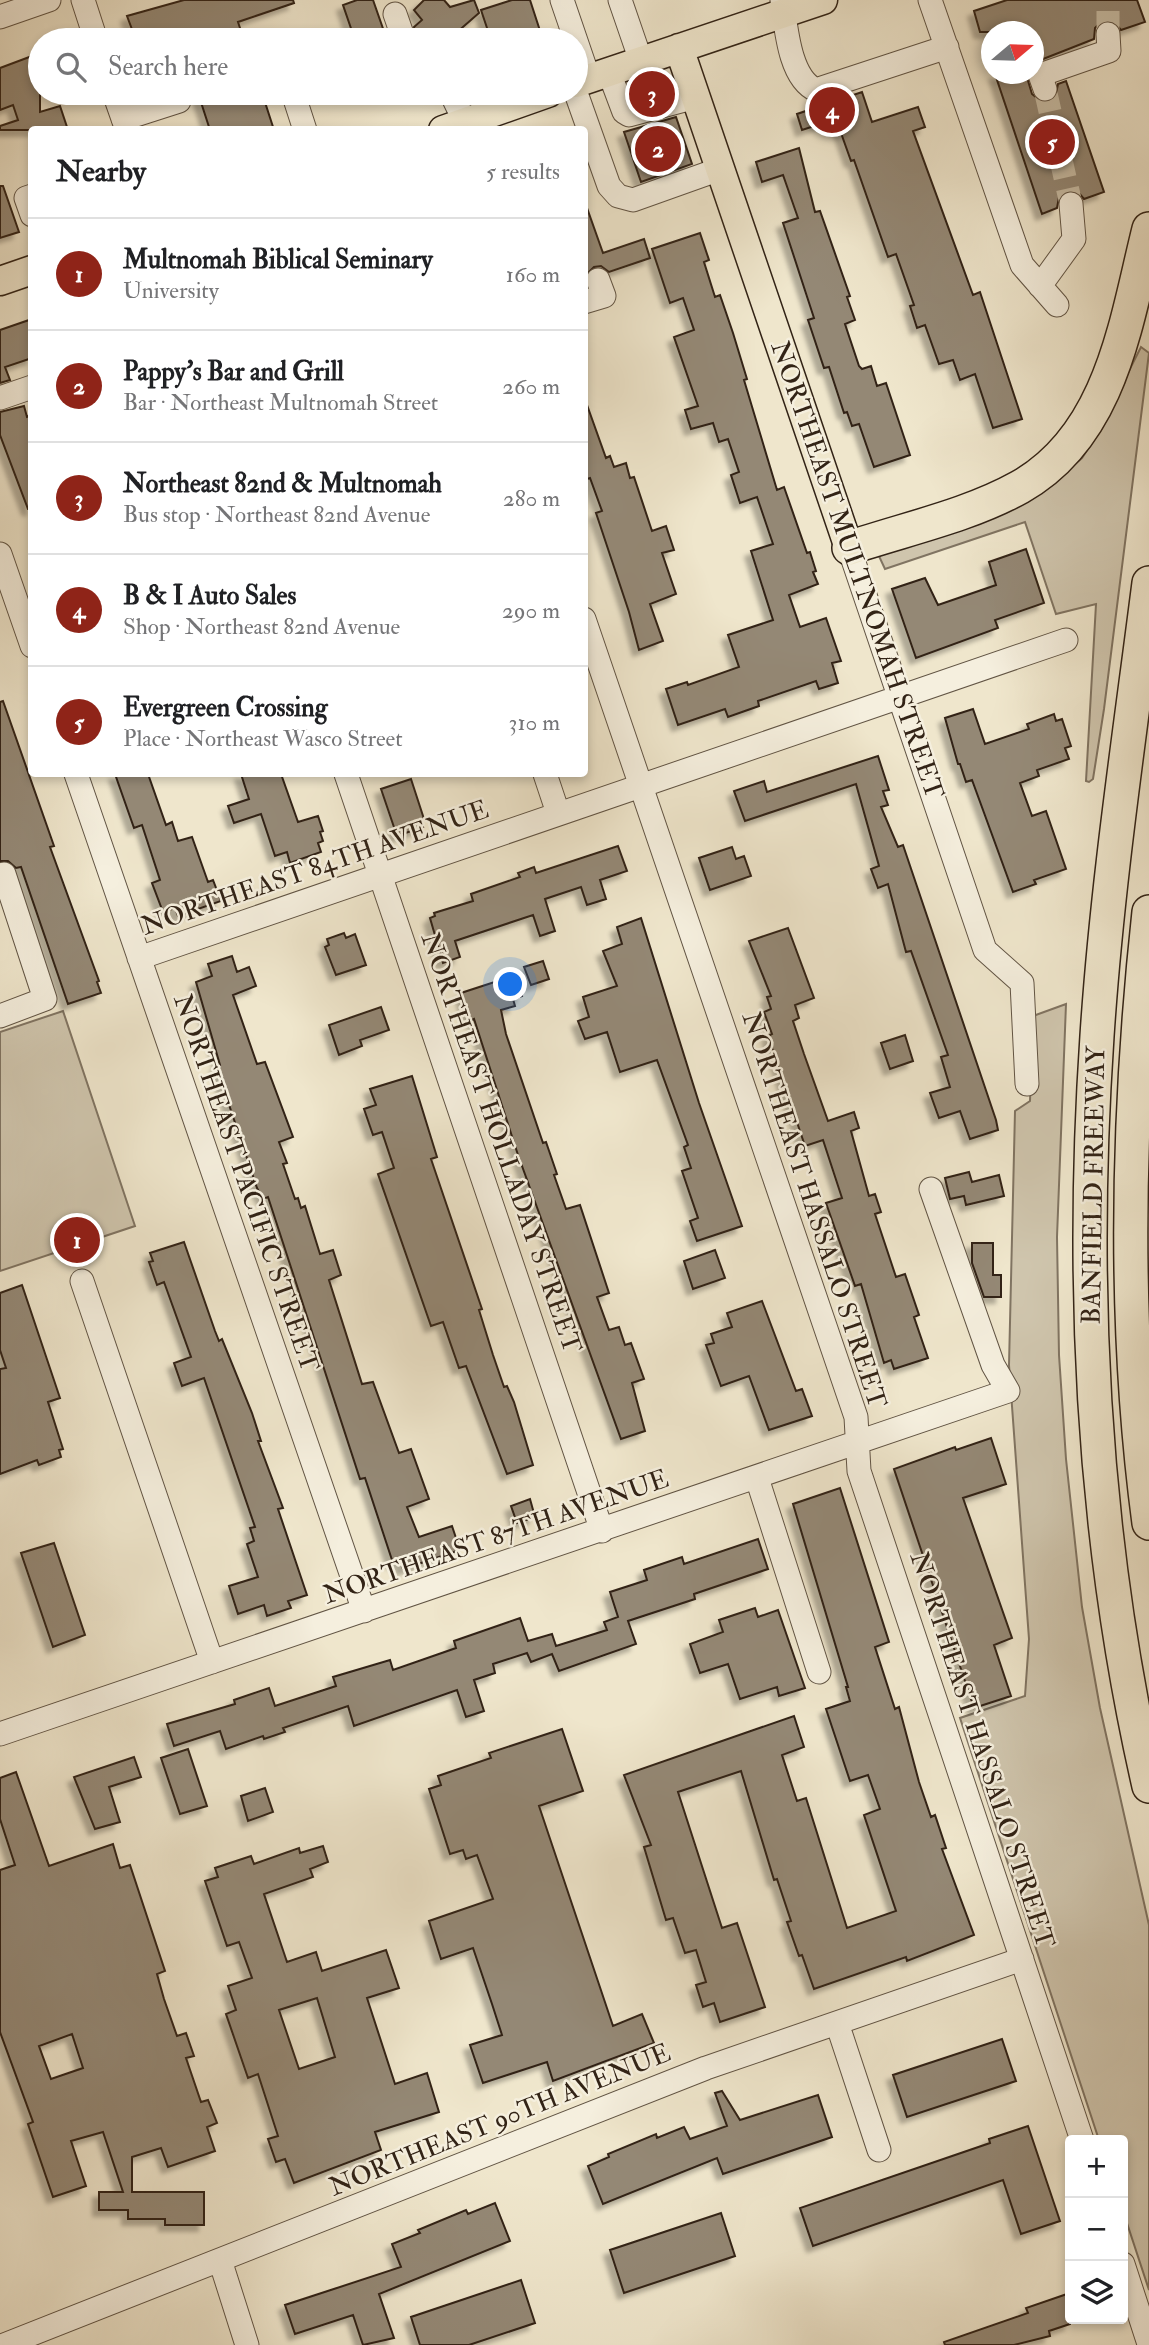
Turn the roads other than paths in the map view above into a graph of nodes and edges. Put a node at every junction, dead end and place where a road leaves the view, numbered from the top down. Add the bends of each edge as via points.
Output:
1 (49, 0) edge
2 (83, 0) edge
3 (562, 0) edge
4 (620, 0) edge
5 (823, 0) edge
6 (930, 0) edge
7 (783, 7) edge
8 (395, 14) dead end
9 (0, 17) edge
10 (92, 28) edge
11 (400, 28) edge
12 (571, 28) edge
13 (1108, 34) tunnel mouth
14 (947, 47) junction
15 (679, 48) junction
16 (641, 61) junction
17 (588, 82) edge
18 (588, 83) edge
19 (1045, 89) dead end
20 (696, 97) junction
21 (588, 100) edge
22 (118, 105) edge
23 (170, 105) edge
24 (297, 105) edge
25 (452, 105) edge
26 (514, 105) edge
27 (125, 124) edge
28 (304, 126) edge
29 (454, 126) edge
30 (591, 154) edge
31 (720, 169) junction
32 (1071, 204) tunnel mouth
33 (1149, 229) edge
34 (28, 271) edge
35 (598, 280) dead end
36 (0, 281) edge
37 (1040, 286) junction
38 (588, 301) edge
39 (1057, 305) dead end
40 (28, 388) edge
41 (0, 398) edge
42 (849, 548) junction
43 (0, 554) edge
44 (1149, 583) edge
45 (588, 631) edge
46 (28, 634) edge
47 (1066, 640) dead end
48 (900, 697) junction
49 (77, 777) edge
50 (347, 777) edge
51 (546, 777) edge
52 (640, 785) junction
53 (558, 813) junction
54 (4, 874) dead end
55 (381, 874) junction
56 (1149, 912) edge
57 (139, 958) junction
58 (0, 1016) edge
59 (1027, 1084) dead end
60 (931, 1189) dead end
61 (82, 1281) dead end
62 (858, 1443) junction
63 (757, 1478) junction
64 (1149, 1522) edge
65 (602, 1531) junction
66 (363, 1611) junction
67 (212, 1662) junction
68 (819, 1672) dead end
69 (0, 1734) edge
70 (1149, 1786) edge
71 (1021, 1959) junction
72 (837, 2023) junction
73 (1080, 2135) edge
74 (879, 2150) dead end
75 (219, 2260) junction
76 (1128, 2279) edge
77 (1149, 2344) edge
78 (4, 2345) edge
79 (247, 2345) edge

1 - 9 street
2 - 10 street
3 - 12 street
4 - 16 street
5 - 7 main road
6 - 14 street
7 - 14 street via 799,72 806,86 816,90
7 - 15 main road
8 - 11 street
13 - 19 street via 1110,51 1040,75
14 - 37 street via 1022,265
15 - 16 main road
15 - 20 main road, NORTHEAST MULTNOMAH STREET
16 - 17 main road
18 - 20 street via 629,115
20 - 31 main road, NORTHEAST MULTNOMAH STREET
21 - 30 street
22 - 27 street
23 - 27 street
24 - 28 street
25 - 29 street
26 - 29 main road
30 - 31 street via 608,186 618,196 633,200
31 - 42 main road, NORTHEAST MULTNOMAH STREET
32 - 37 street via 1074,239
33 - 42 highway via 1107,384 1092,414 1048,467 989,501
34 - 36 main road
35 - 38 street via 604,296
37 - 39 street
40 - 41 street
42 - 48 street, NORTHEAST MULTNOMAH STREET
43 - 46 street
44 - 70 highway, BANFIELD FREEWAY via 1102,970 1090,1275 1104,1514 1127,1677
45 - 52 street, NORTHEAST HASSALO STREET
47 - 48 street, NORTHEAST 84TH AVENUE
48 - 52 street, NORTHEAST 84TH AVENUE
48 - 59 street, NORTHEAST MULTNOMAH STREET via 985,950 1023,983
49 - 57 street, NORTHEAST PACIFIC STREET
50 - 55 street, NORTHEAST HOLLADAY STREET
51 - 53 street
52 - 53 street, NORTHEAST 84TH AVENUE
52 - 62 street, NORTHEAST HASSALO STREET via 856,1417
53 - 55 street, NORTHEAST 84TH AVENUE
54 - 58 street via 45,999
55 - 57 street, NORTHEAST 84TH AVENUE
55 - 65 street, NORTHEAST HOLLADAY STREET
56 - 64 highway, BANFIELD FREEWAY via 1132,1119 1130,1237 1134,1353
57 - 66 street, NORTHEAST PACIFIC STREET
60 - 62 street, NORTHEAST 87TH AVENUE via 993,1365 1009,1391
61 - 67 street
62 - 63 street, NORTHEAST 87TH AVENUE
62 - 71 street, NORTHEAST HASSALO STREET via 859,1471
63 - 65 street, NORTHEAST 87TH AVENUE
63 - 68 street
65 - 66 street, NORTHEAST 87TH AVENUE
66 - 67 street, NORTHEAST 87TH AVENUE
67 - 69 street, NORTHEAST 87TH AVENUE
71 - 72 street, NORTHEAST 90TH AVENUE
71 - 73 street, NORTHEAST HASSALO STREET
72 - 74 street
72 - 75 street, NORTHEAST 90TH AVENUE via 706,2068
75 - 78 street, NORTHEAST 90TH AVENUE
75 - 79 street
76 - 77 street

